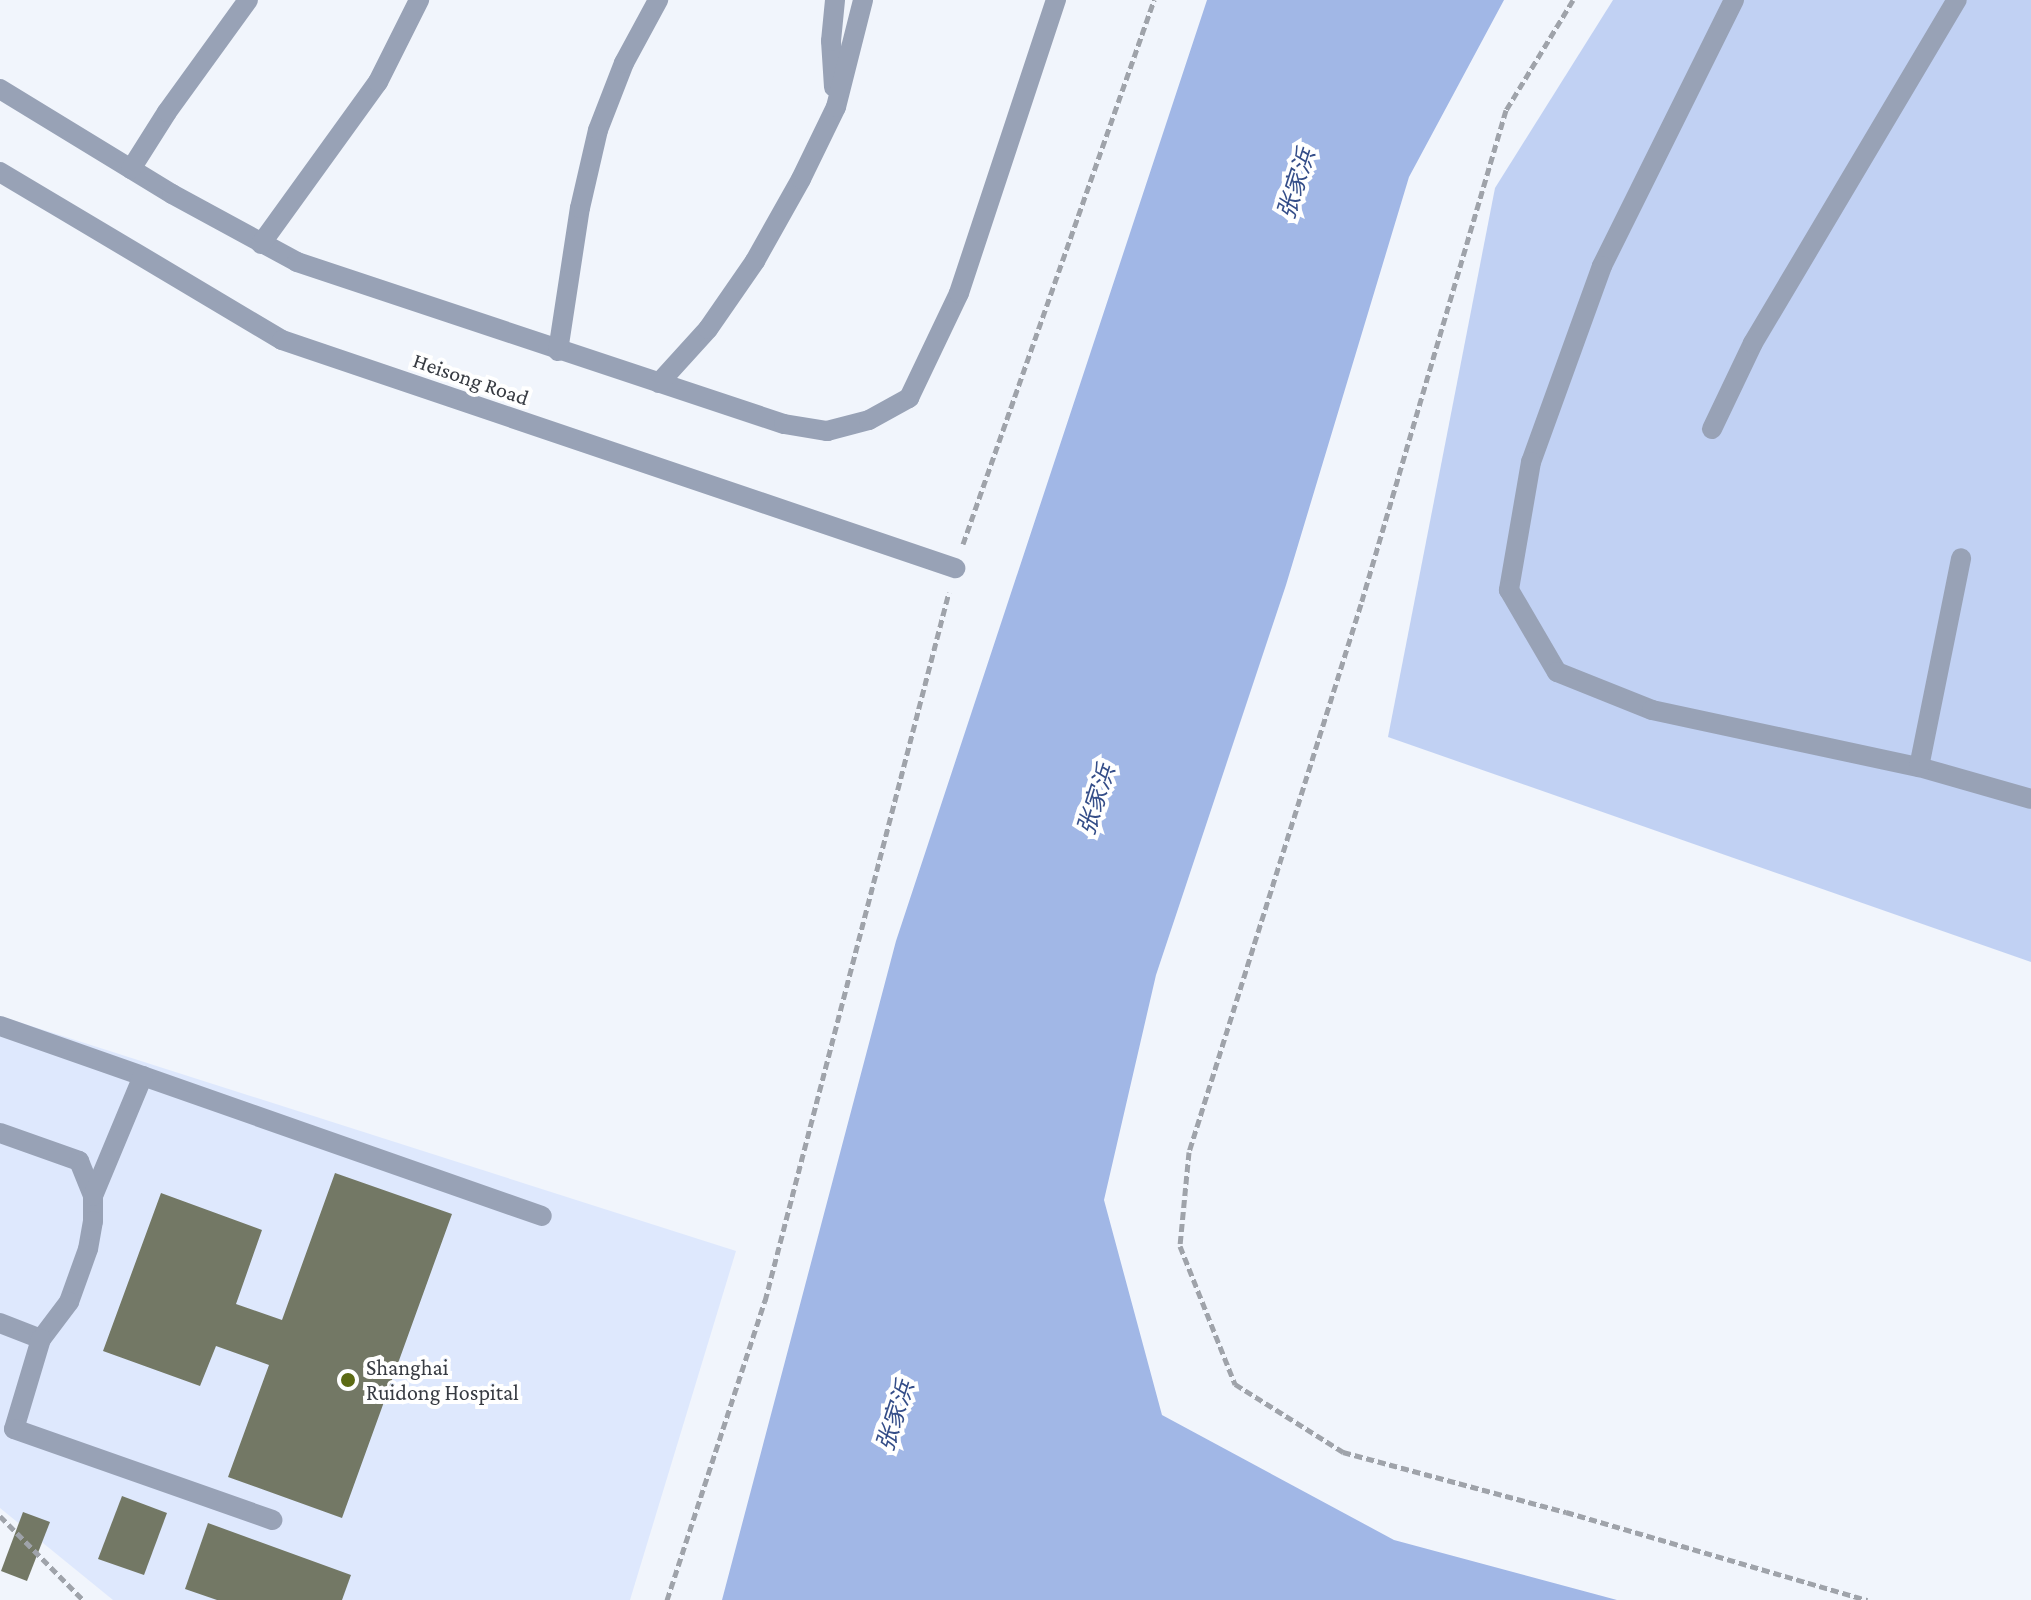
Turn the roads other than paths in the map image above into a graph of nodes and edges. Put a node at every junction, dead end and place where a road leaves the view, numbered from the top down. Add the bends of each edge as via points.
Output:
1 (248, 0) edge
2 (419, 0) edge
3 (658, 0) edge
4 (835, 0) edge
5 (863, 0) edge
6 (1056, 0) edge
7 (1734, 0) edge
8 (1957, 0) edge
9 (0, 89) edge
10 (836, 107) junction
11 (131, 169) junction
12 (0, 172) edge
13 (261, 244) junction
14 (558, 351) junction
15 (659, 383) junction
16 (1712, 429) dead end
17 (1961, 558) dead end
18 (955, 568) road end
19 (1919, 767) junction
20 (2031, 799) edge
21 (0, 1026) edge
22 (143, 1076) junction
23 (0, 1133) edge
24 (79, 1161) junction
25 (107, 1161) junction
26 (93, 1196) junction
27 (542, 1216) dead end
28 (0, 1323) edge
29 (41, 1339) junction
30 (272, 1520) dead end

1 - 11 street
2 - 13 street via 378,82
3 - 14 street via 624,63 598,130
4 - 10 street via 831,41
5 - 10 street
6 - 15 street via 959,293 909,398 869,420 827,431 784,424
7 - 19 street via 1602,266 1531,462 1509,590 1557,672 1652,710
8 - 16 street via 1753,343
9 - 11 street
10 - 15 street via 755,261 708,329
11 - 13 street
12 - 18 street, Heisong Road via 282,340
13 - 14 street via 297,262
14 - 15 street
17 - 19 street
19 - 20 street
21 - 22 street
22 - 25 street
22 - 27 street
23 - 24 street
24 - 25 street
24 - 26 street
25 - 26 street
26 - 29 street via 88,1249 69,1302
28 - 29 street
29 - 30 street via 14,1429

